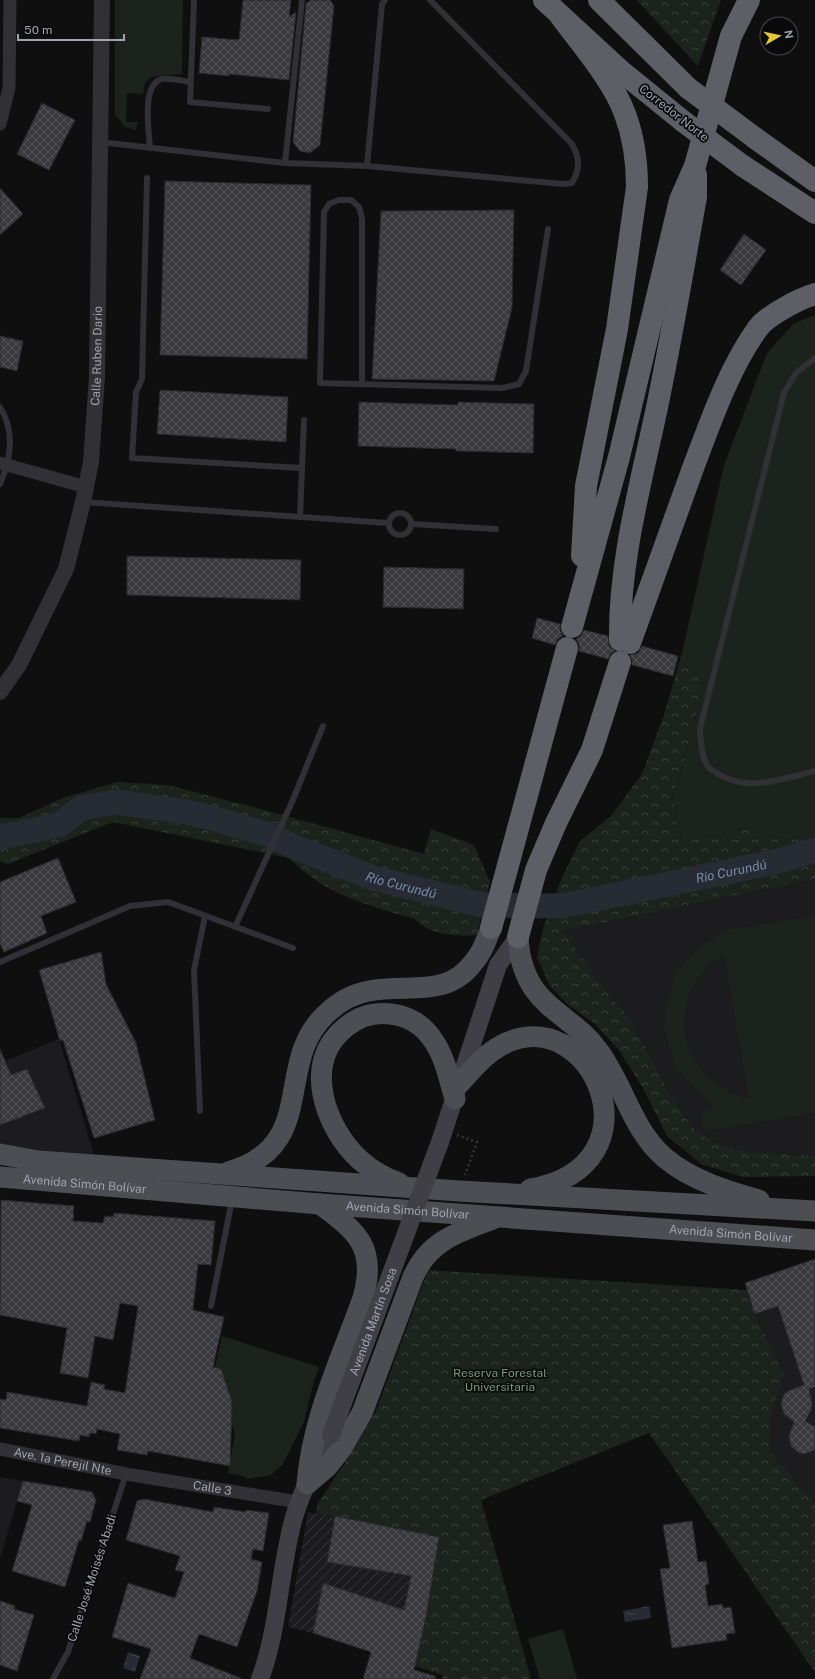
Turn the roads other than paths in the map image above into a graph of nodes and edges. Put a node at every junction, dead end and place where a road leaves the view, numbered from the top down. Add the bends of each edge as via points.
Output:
1 (10, 0) edge
2 (102, 0) edge
3 (194, 0) edge
4 (302, 0) edge
5 (385, 0) edge
6 (430, 0) edge
7 (544, 0) edge
8 (599, 0) edge
9 (750, 0) edge
10 (561, 16) junction
11 (190, 82) junction
12 (268, 109) dead end
13 (0, 124) edge
14 (100, 142) junction
15 (150, 148) junction
16 (783, 158) junction
17 (285, 163) junction
18 (815, 164) edge
19 (366, 166) junction
20 (696, 166) junction
21 (147, 178) dead end
22 (815, 181) edge
23 (815, 213) edge
24 (548, 229) dead end
25 (815, 294) edge
26 (815, 358) edge
27 (362, 384) junction
28 (0, 407) edge
29 (304, 420) dead end
30 (3, 464) edge
31 (302, 468) junction
32 (0, 484) edge
33 (85, 494) junction
34 (300, 517) junction
35 (388, 523) junction
36 (411, 524) junction
37 (496, 529) dead end
38 (580, 598) junction
39 (620, 662) dead end
40 (0, 692) edge
41 (323, 726) dead end
42 (815, 771) edge
43 (205, 916) junction
44 (492, 926) junction
45 (235, 927) junction
46 (519, 935) junction
47 (294, 948) dead end
48 (0, 962) edge
49 (498, 965) junction
50 (457, 1091) junction
51 (200, 1111) dead end
52 (0, 1154) edge
53 (220, 1174) junction
54 (0, 1177) edge
55 (411, 1187) junction
56 (505, 1193) junction
57 (232, 1196) junction
58 (320, 1204) junction
59 (814, 1211) edge
60 (499, 1216) junction
61 (815, 1240) edge
62 (211, 1306) dead end
63 (0, 1449) edge
64 (126, 1474) junction
65 (302, 1493) junction
66 (53, 1679) edge
67 (260, 1679) edge

1 - 13 street via 9,88
2 - 14 street, Calle Ruben Dario
3 - 11 lane
4 - 17 lane
5 - 19 lane via 382,4
6 - 19 lane via 571,143 578,160 576,176 572,183 562,184
7 - 10 highway, Corredor Norte
8 - 16 highway, bridge via 688,88
9 - 20 highway via 731,36
10 - 23 highway, Corredor Norte, bridge via 621,71 684,122 743,166
10 - 38 highway via 611,86 625,113 634,143 637,167 637,187 617,329 586,486
11 - 12 lane via 190,102
11 - 15 lane via 162,79 152,85 148,96
14 - 15 lane
14 - 33 street, Calle Ruben Dario via 97,377 91,462
15 - 17 lane
16 - 18 highway
16 - 22 highway
17 - 19 lane
20 - 25 highway via 696,197 663,381 629,540 620,612 625,641 708,427 742,356 759,327 785,307
20 - 38 highway via 680,200 619,457
21 - 31 lane via 142,379 136,392 132,458
24 - 27 lane via 526,371 518,384 502,388
26 - 42 lane via 796,373 784,393 700,729 702,750 709,768 724,778 740,784 765,783
27 - 27 lane via 362,218 359,207 351,200 339,200 329,204 324,212 320,383
28 - 30 lane via 5,415 11,439
29 - 31 lane
30 - 32 lane
30 - 33 street
31 - 34 lane
33 - 34 lane
33 - 40 street, Calle Ruben Dario via 66,569 19,665
34 - 35 lane
35 - 36 lane via 394,514 401,513 408,516
35 - 36 lane via 393,534 401,536 408,533
36 - 37 lane
38 - 44 highway
39 - 46 highway via 592,750 536,870
41 - 45 lane via 292,802
43 - 45 lane
43 - 48 lane via 168,902 130,906
43 - 51 lane via 194,970
44 - 49 main road, Avenida Martín Sosa
44 - 53 main road via 473,964 452,981 431,988 369,991 345,999 325,1014 304,1044 290,1114 277,1140 264,1154 244,1168
45 - 47 lane
46 - 49 main road, Avenida Martín Sosa
46 - 59 main road via 521,965 533,988 548,1005 580,1030 597,1048 636,1123 666,1159 692,1176 727,1190 765,1202
49 - 50 main road, Avenida Martín Sosa
50 - 55 main road via 438,1047 426,1030 400,1015 378,1014 360,1018 341,1031 328,1047 322,1068 322,1092 324,1103 336,1129 360,1160 384,1177
50 - 56 main road via 484,1058 502,1045 534,1037 555,1041 573,1051 589,1068 599,1085 604,1105 604,1124 596,1149 586,1162 573,1173 553,1183
50 - 65 main road, Avenida Martín Sosa, bridge via 331,1435
52 - 53 main road, Avenida Simón Bolívar via 38,1161
53 - 55 main road, Avenida Simón Bolívar
54 - 57 main road, Avenida Simón Bolívar
55 - 56 main road, Avenida Simón Bolívar
56 - 59 main road, Avenida Simón Bolívar
57 - 58 main road, Avenida Simón Bolívar
57 - 62 lane
58 - 60 main road, Avenida Simón Bolívar
58 - 65 main road via 350,1227 360,1241 367,1261 368,1277 363,1298 317,1423
60 - 61 main road, Avenida Simón Bolívar
60 - 65 main road via 446,1238 433,1247 421,1261 362,1413 342,1448
63 - 64 street, Ave. 1a Perejil Nte
64 - 65 street, Calle 3
64 - 66 lane, Calle José Moisés Abadi via 68,1652
65 - 67 main road, Avenida Martín Sosa via 292,1523 275,1627

